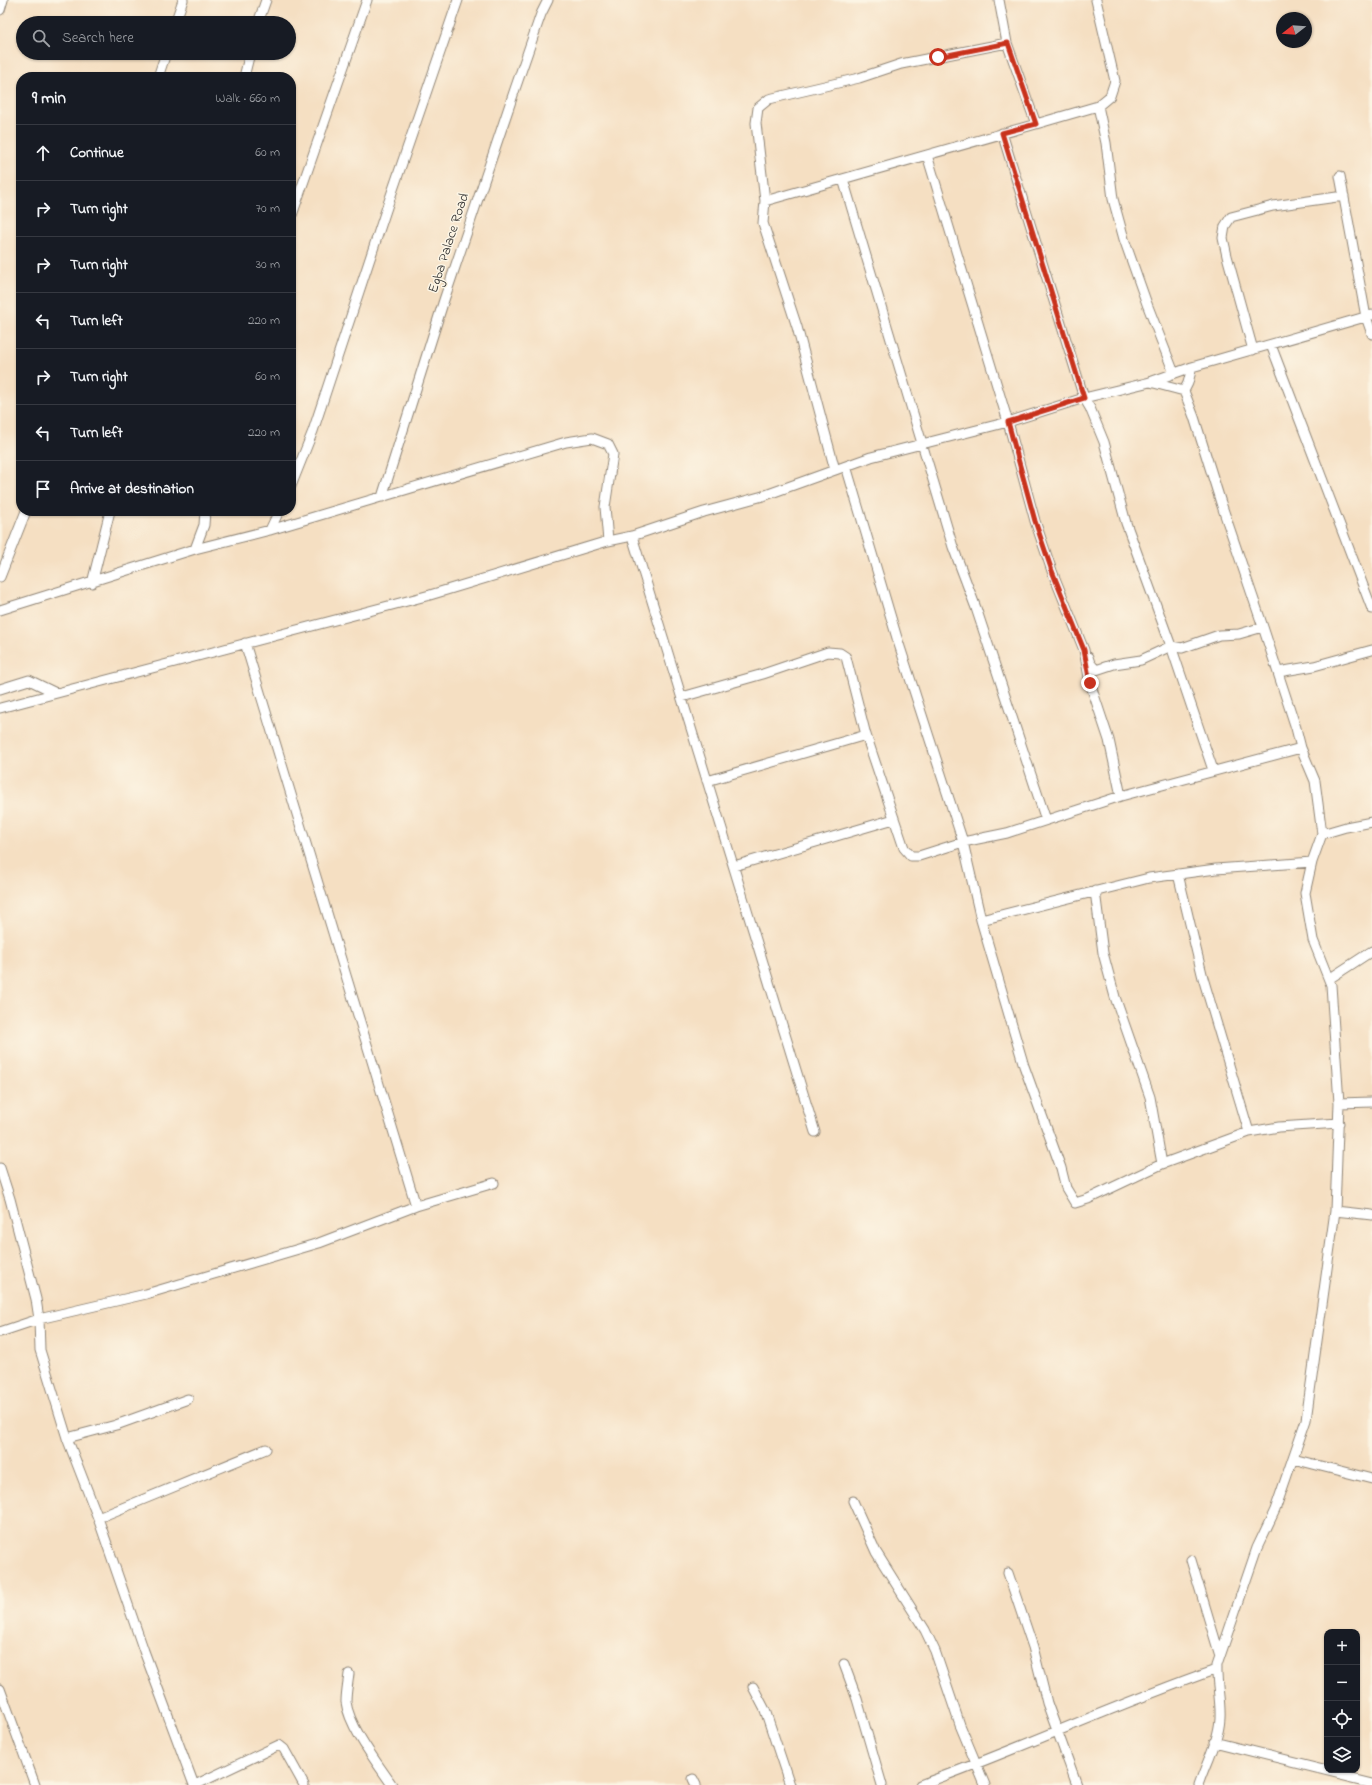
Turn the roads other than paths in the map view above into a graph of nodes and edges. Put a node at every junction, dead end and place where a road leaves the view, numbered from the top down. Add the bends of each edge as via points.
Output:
1 (3, 0) edge
2 (183, 0) edge
3 (266, 0) edge
4 (367, 0) edge
5 (458, 0) edge
6 (548, 0) edge
7 (999, 0) edge
8 (1096, 0) edge
9 (0, 10) edge
10 (177, 16) edge
11 (260, 16) edge
12 (1008, 43) junction
13 (164, 60) edge
14 (248, 60) edge
15 (160, 72) edge
16 (245, 72) edge
17 (1098, 106) junction
18 (1036, 124) junction
19 (1002, 133) junction
20 (927, 155) junction
21 (1340, 176) dead end
22 (843, 179) junction
23 (1344, 196) junction
24 (765, 201) junction
25 (296, 204) edge
26 (1369, 316) edge
27 (1372, 334) edge
28 (1271, 345) junction
29 (1253, 350) junction
30 (1192, 367) junction
31 (1174, 373) junction
32 (1150, 382) junction
33 (1184, 391) junction
34 (1084, 398) junction
35 (1008, 422) junction
36 (922, 445) junction
37 (846, 466) junction
38 (835, 470) junction
39 (296, 474) edge
40 (382, 496) junction
41 (24, 516) edge
42 (109, 516) edge
43 (205, 516) edge
44 (277, 516) edge
45 (270, 530) junction
46 (632, 536) junction
47 (1044, 537) dead end
48 (608, 541) junction
49 (195, 549) junction
50 (0, 577) edge
51 (92, 583) junction
52 (1372, 609) edge
53 (0, 610) edge
54 (1263, 627) junction
55 (245, 643) junction
56 (1171, 646) junction
57 (1372, 650) edge
58 (1278, 672) junction
59 (0, 689) edge
60 (56, 693) junction
61 (682, 697) junction
62 (0, 708) edge
63 (866, 735) junction
64 (1301, 748) junction
65 (1213, 770) junction
66 (707, 781) junction
67 (1121, 796) junction
68 (894, 819) junction
69 (1046, 820) junction
70 (1372, 822) edge
71 (1322, 834) junction
72 (963, 842) junction
73 (1312, 862) junction
74 (734, 866) junction
75 (1178, 874) junction
76 (1095, 891) junction
77 (981, 920) junction
78 (1372, 951) edge
79 (1329, 979) junction
80 (1372, 1102) edge
81 (1339, 1103) junction
82 (1339, 1123) junction
83 (815, 1132) dead end
84 (1249, 1132) junction
85 (1162, 1164) junction
86 (0, 1168) edge
87 (494, 1183) dead end
88 (416, 1206) junction
89 (1335, 1210) junction
90 (1372, 1215) edge
91 (39, 1319) junction
92 (0, 1332) edge
93 (188, 1399) dead end
94 (67, 1438) junction
95 (266, 1449) dead end
96 (1293, 1459) junction
97 (1372, 1479) edge
98 (853, 1501) dead end
99 (98, 1518) junction
100 (1191, 1560) dead end
101 (1008, 1573) dead end
102 (1220, 1656) junction
103 (844, 1664) dead end
104 (1217, 1669) junction
105 (349, 1674) dead end
106 (753, 1687) dead end
107 (0, 1689) edge
108 (1057, 1730) junction
109 (1214, 1742) junction
110 (977, 1764) junction
111 (1372, 1781) edge
112 (35, 1785) edge
113 (195, 1785) edge
114 (304, 1785) edge
115 (392, 1785) edge
116 (790, 1785) edge
117 (882, 1785) edge
118 (920, 1785) edge
119 (984, 1785) edge
120 (1078, 1785) edge
121 (1199, 1785) edge

1 - 9 street
2 - 10 street
3 - 11 street
4 - 25 street
5 - 39 street via 313,431
6 - 40 street, Egba Palace Road via 512,97 444,300
7 - 12 street
8 - 17 street via 1114,81 1110,96
12 - 18 street
12 - 24 street via 901,64 859,78 769,99 758,108 756,123
13 - 15 street
14 - 16 street
17 - 18 street
17 - 31 street via 1106,143 1113,199 1124,239
18 - 19 street
19 - 20 street
19 - 34 street
20 - 22 street
20 - 35 street
21 - 23 street
22 - 24 street
22 - 36 street
23 - 26 street
23 - 29 street via 1231,217 1225,226 1223,238 1227,256
24 - 38 street via 763,223 797,327
26 - 27 street
26 - 28 street
28 - 29 street
28 - 52 street
29 - 30 street
30 - 31 street
30 - 33 street
31 - 32 street
32 - 33 street
32 - 34 street
33 - 54 street
34 - 35 street
34 - 56 street via 1104,442 1126,523
35 - 36 street
35 - 67 street via 1035,521 1084,650 1090,683 1109,740
36 - 37 street via 871,457
36 - 69 street via 953,546
37 - 38 street
37 - 72 street
38 - 46 street via 763,496
40 - 45 street
40 - 48 street via 566,442 592,438 608,444 613,454 605,507
41 - 50 street
42 - 51 street
43 - 49 street
44 - 45 street
45 - 49 street
46 - 48 street
46 - 61 street
47 - 56 street via 1066,603 1090,663 1096,670 1140,660
48 - 55 street via 430,595
49 - 51 street
51 - 53 street
54 - 56 street via 1239,634 1219,635 1182,648
54 - 58 street
55 - 60 street
55 - 88 street
56 - 65 street
57 - 58 street via 1314,666
58 - 64 street
59 - 60 street via 29,680
60 - 62 street
61 - 63 street via 828,652 840,653 846,657
61 - 66 street
63 - 66 street
63 - 68 street
64 - 65 street
64 - 71 street via 1315,781
65 - 67 street
66 - 74 street
67 - 69 street
68 - 72 street via 904,848 911,856 919,856
68 - 74 street
69 - 72 street via 1007,833
70 - 71 street
71 - 73 street
72 - 77 street
73 - 75 street
73 - 79 street via 1305,893 1313,940
74 - 83 street
75 - 76 street
75 - 84 street via 1203,978
76 - 77 street
76 - 85 street via 1103,953 1115,997 1150,1097
77 - 85 street via 1024,1066 1066,1188 1075,1203
78 - 79 street
79 - 81 street
80 - 81 street
81 - 82 street
82 - 84 street
82 - 89 street
84 - 85 street
86 - 91 street via 36,1298
87 - 88 street
88 - 91 street via 319,1243 146,1294
89 - 90 street
89 - 96 street via 1309,1407
91 - 92 street
91 - 94 street via 40,1350
93 - 94 street via 116,1425
94 - 99 street
95 - 99 street
96 - 97 street
96 - 102 street via 1275,1510 1257,1548
98 - 110 street via 876,1552 925,1630 935,1651 960,1725
99 - 113 street via 144,1651
100 - 102 street
101 - 108 street
102 - 104 street
103 - 117 street
104 - 108 street via 1156,1690
104 - 109 street via 1220,1718
105 - 115 street via 346,1691 348,1710 361,1738
106 - 116 street via 765,1710
107 - 112 street
108 - 110 street
108 - 120 street
109 - 111 street
109 - 121 street
110 - 118 street
110 - 119 street
113 - 114 street via 278,1745 284,1749

